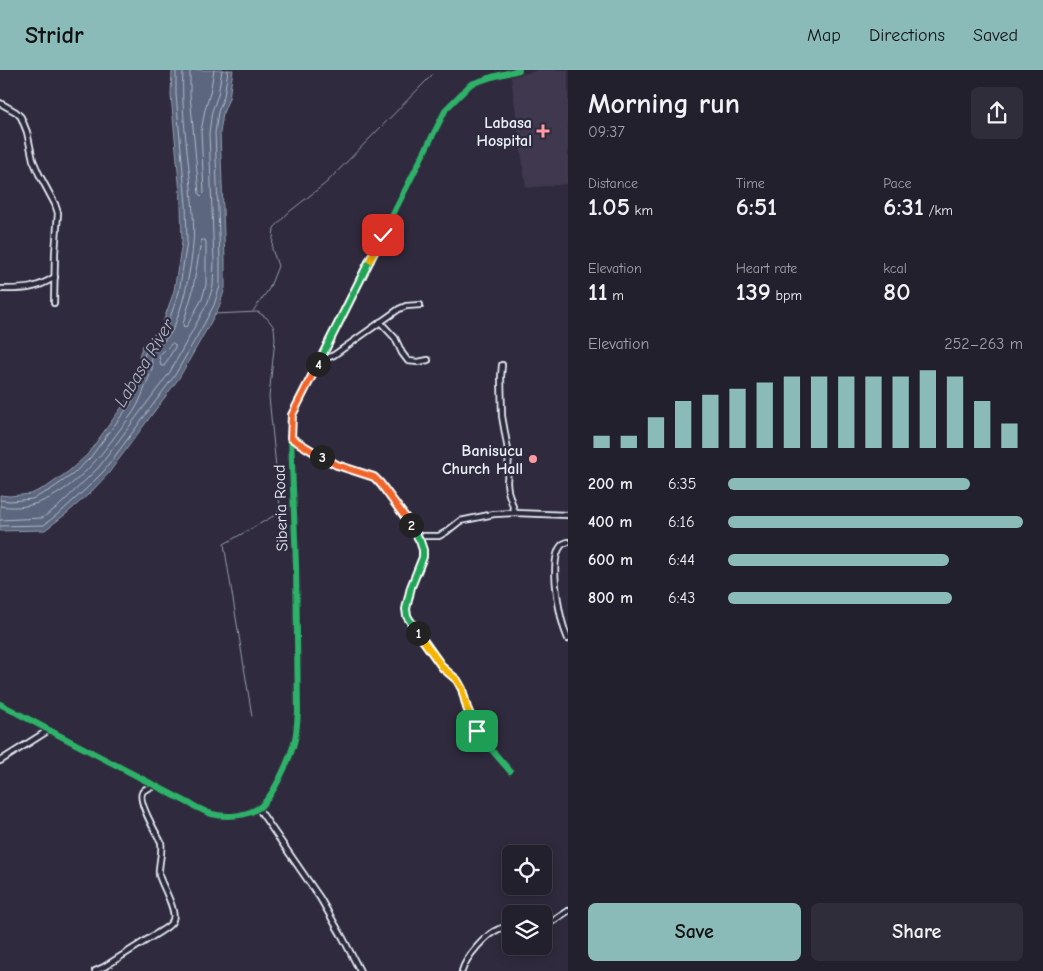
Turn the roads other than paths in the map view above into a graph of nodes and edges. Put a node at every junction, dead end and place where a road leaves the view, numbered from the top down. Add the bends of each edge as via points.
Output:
1 (519, 70) edge
2 (504, 72) edge
3 (0, 103) edge
4 (55, 277) junction
5 (0, 289) edge
6 (54, 303) dead end
7 (420, 305) dead end
8 (380, 322) junction
9 (428, 360) dead end
10 (320, 361) junction
11 (502, 365) dead end
12 (291, 438) junction
13 (515, 513) junction
14 (568, 515) edge
15 (418, 536) junction
16 (568, 542) edge
17 (568, 639) edge
18 (0, 704) edge
19 (49, 730) junction
20 (0, 761) edge
21 (510, 771) dead end
22 (156, 786) junction
23 (258, 808) junction
24 (568, 911) edge
25 (552, 922) edge
26 (502, 928) edge
27 (95, 971) edge
28 (360, 971) edge
29 (462, 971) edge

1 - 2 street, Siberia Road
2 - 10 street, Siberia Road via 471,84 446,109
3 - 4 street via 21,117 38,174 58,213
4 - 5 street via 29,289
4 - 6 street
7 - 8 street via 406,306
8 - 9 street via 395,338 408,361
8 - 10 street via 334,355
10 - 12 street, Siberia Road via 292,415
11 - 13 street via 502,416 509,456 507,482
12 - 15 street via 337,465 376,478
12 - 23 street, Siberia Road via 296,564 296,730 292,749 276,784
13 - 14 street
13 - 15 street via 471,518 460,521 439,536
15 - 21 street via 423,557 411,587 407,616 443,668 457,680 477,731
16 - 17 street via 560,546 554,577
18 - 19 street
19 - 20 street
19 - 22 street
22 - 23 street via 213,815 239,815
22 - 27 street via 146,788 141,795 161,842 159,875 174,917 162,931
23 - 28 street via 320,898
24 - 25 street
26 - 29 street via 478,946

